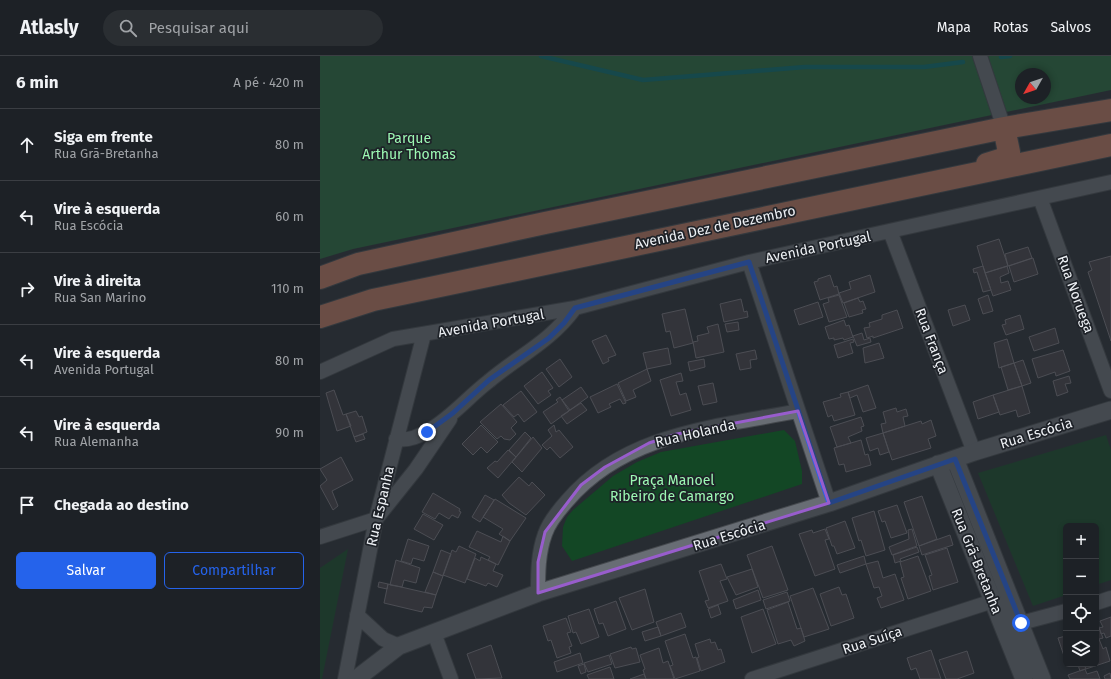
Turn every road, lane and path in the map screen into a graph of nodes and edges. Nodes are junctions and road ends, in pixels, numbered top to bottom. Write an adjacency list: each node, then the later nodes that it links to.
1 (980, 56): 3 (street)
2 (1111, 110): 3 (highway)
3 (1004, 128): 5 (highway); 10 (highway)
4 (1111, 145): 5 (highway, Avenida Dez de Dezembro)
5 (956, 176): 12 (highway, Avenida Dez de Dezembro)
6 (1111, 182): 7 (street, Avenida Portugal)
7 (1040, 198): 8 (street, Avenida Portugal); 15 (street, Rua Noruega)
8 (890, 231): 9 (street, Avenida Portugal); 20 (street, Rua França)
9 (749, 262): 11 (street, Avenida Portugal); 16 (street)
10 (320, 278)
11 (575, 308): 13 (street, Avenida Portugal); 17 (street)
12 (320, 317)
13 (424, 334): 14 (street, Avenida Portugal); 19 (street, Rua Espanha)
14 (320, 372)
15 (1111, 391)
16 (798, 411): 23 (street); 26 (street, Rua Holanda)
17 (453, 413): 19 (street); 24 (street)
18 (1110, 413): 20 (street, Rua Escócia)
19 (396, 439): 24 (street, Rua Espanha)
20 (974, 452): 21 (street, Rua Escócia)
21 (955, 459): 22 (street, Rua Escócia); 32 (street, Rua Grã-Bretanha)
22 (938, 464): 23 (street, Rua Escócia); 28 (street, Rua Grã-Bretanha)
23 (829, 503): 26 (street, Rua Escócia)
24 (376, 519): 25 (street); 31 (street, Rua Espanha)
25 (320, 537)
26 (538, 593): 33 (street, Rua Escócia)
27 (1111, 598): 29 (street)
28 (993, 601): 38 (street, Rua Suíça); 39 (street, Rua Grã-Bretanha)
29 (1099, 602)
30 (1063, 612): 32 (street)
31 (357, 615): 34 (street); 35 (street, Rua Espanha)
32 (1021, 623): 40 (street, Rua Grã-Bretanha)
33 (434, 633): 34 (street, Rua Escócia); 37 (street)
34 (399, 646): 36 (street, Rua Escócia)
35 (345, 679)
36 (356, 679)
37 (451, 679)
38 (752, 679)
39 (1024, 679)
40 (1042, 679)

